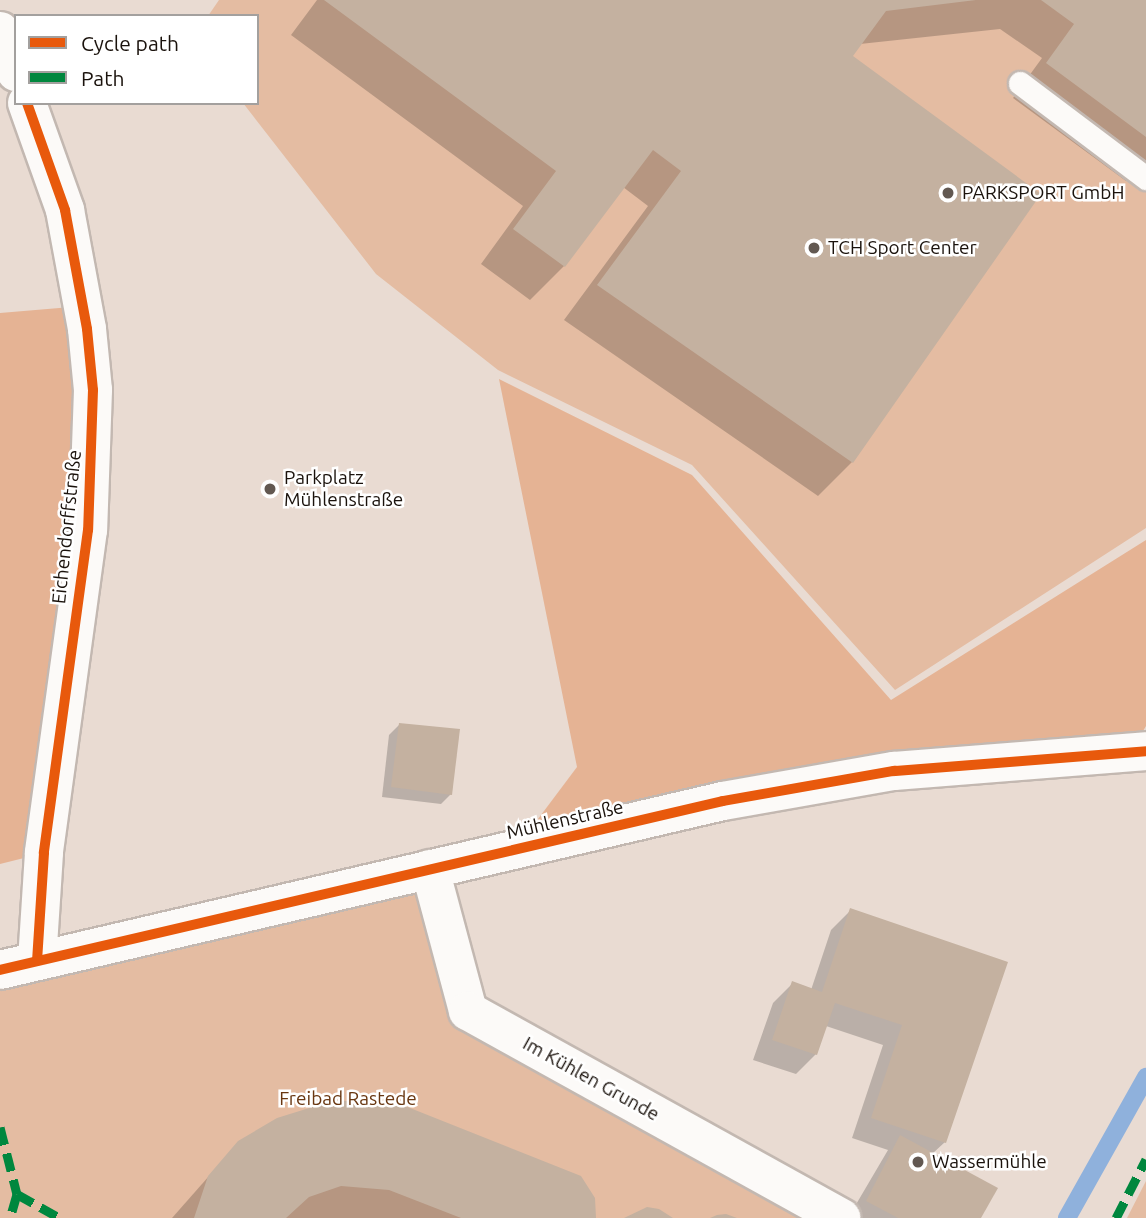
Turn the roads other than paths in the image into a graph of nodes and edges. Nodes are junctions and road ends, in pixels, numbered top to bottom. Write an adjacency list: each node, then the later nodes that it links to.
1 (0, 32): 2 (street)
2 (14, 67)
3 (1020, 83): 5 (lane)
4 (28, 105): 8 (street, Eichendorffstraße)
5 (1146, 178)
6 (1146, 751): 7 (street, Mühlenstraße)
7 (430, 869): 8 (street, Mühlenstraße); 10 (street, Im Kühlen Grunde)
8 (37, 961): 9 (street, Mühlenstraße)
9 (0, 970)
10 (841, 1218)

